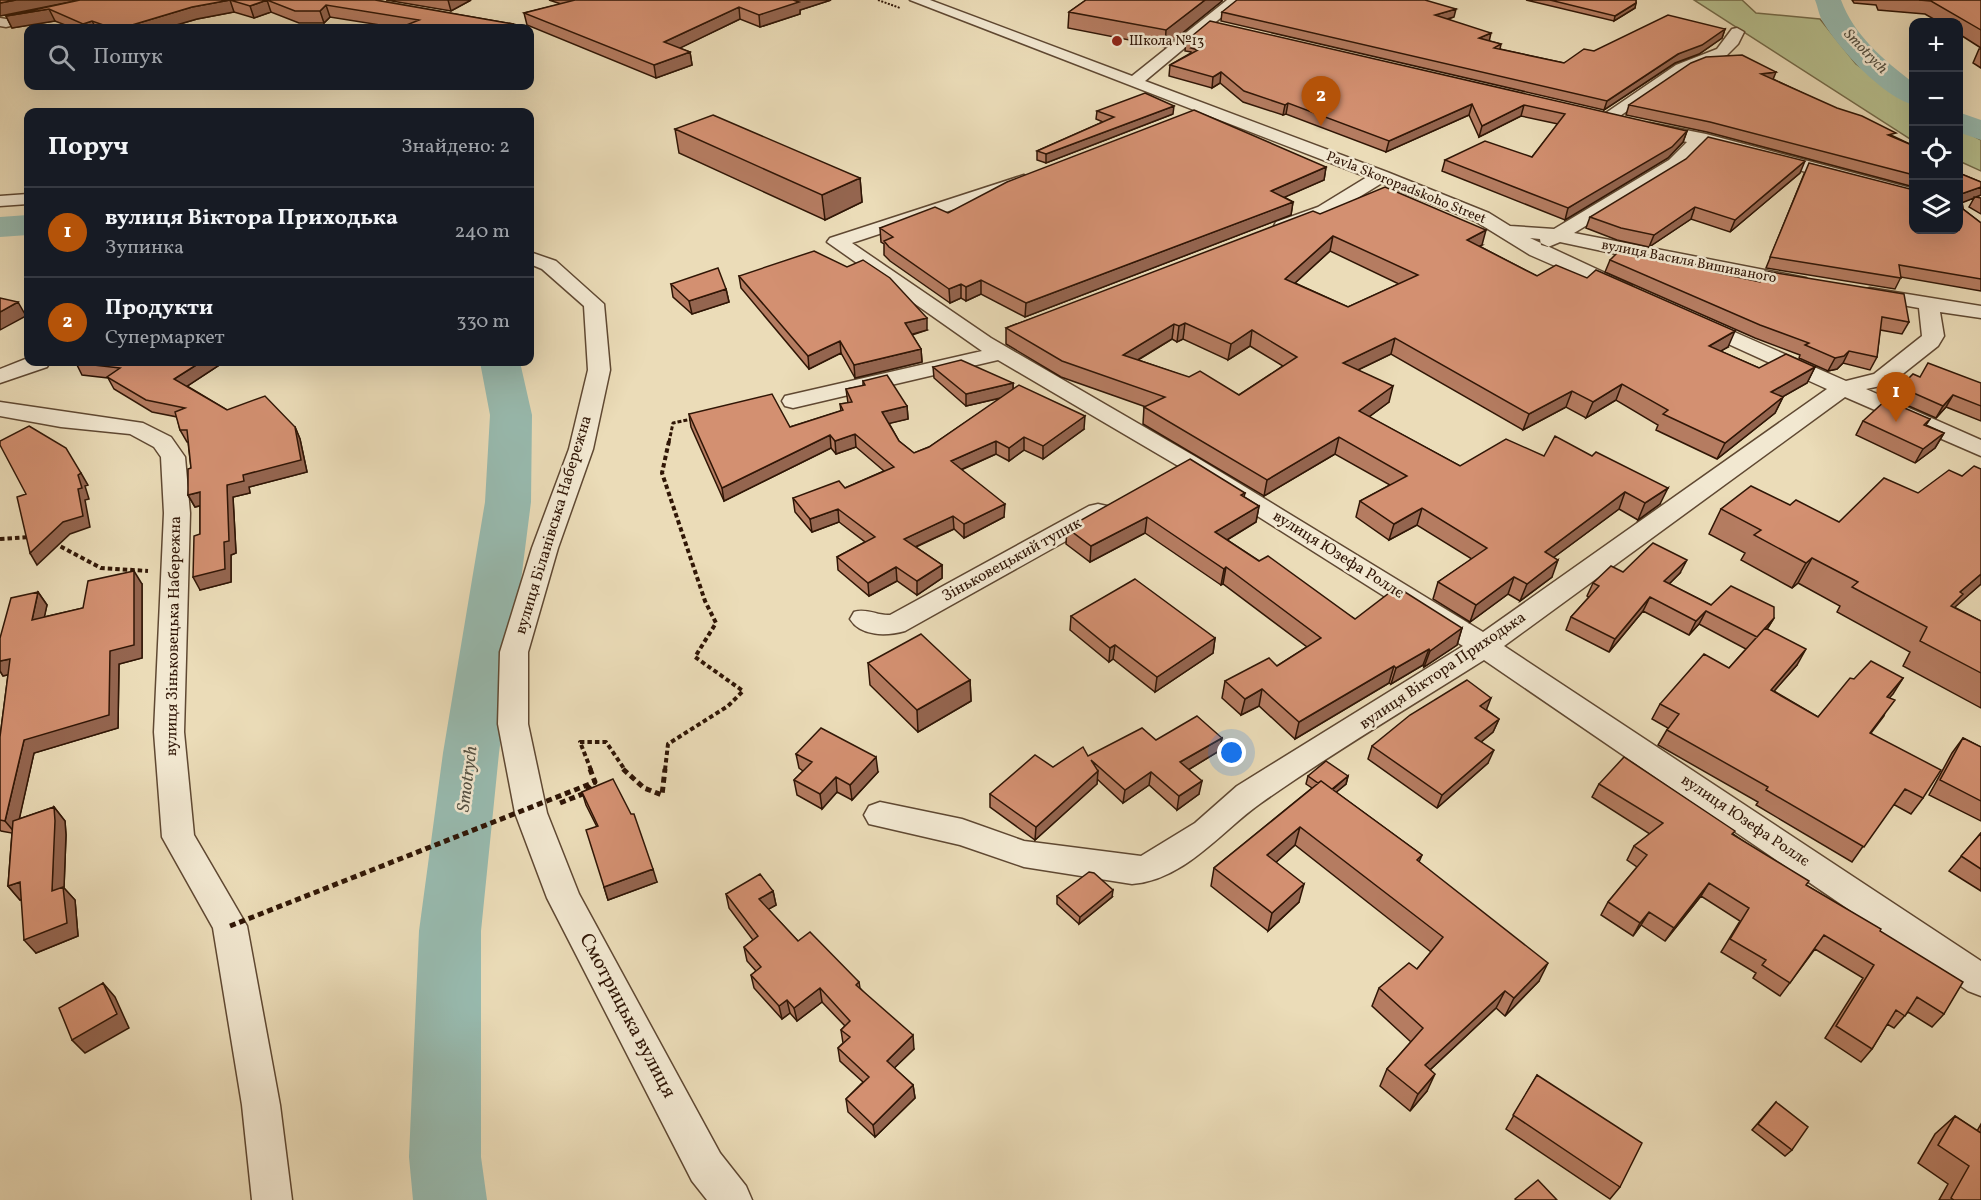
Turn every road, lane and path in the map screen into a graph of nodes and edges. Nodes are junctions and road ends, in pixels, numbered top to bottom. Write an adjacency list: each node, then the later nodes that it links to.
1 (109, 0): 4 (street)
2 (917, 0): 8 (street, Pavla Skoropadskoho Street)
3 (1234, 0): 5 (street)
4 (0, 22)
5 (1205, 24): 6 (street); 8 (street)
6 (1228, 28)
7 (1737, 32): 11 (street)
8 (1135, 81): 9 (street, Pavla Skoropadskoho Street)
9 (1207, 109): 10 (street); 13 (street, Pavla Skoropadskoho Street)
10 (1178, 120)
11 (1700, 138): 14 (street); 19 (street)
12 (1036, 176): 28 (street, вулиця Юзефа Роллє)
13 (1382, 176): 17 (street, Pavla Skoropadskoho Street); 18 (street)
14 (1909, 194)
15 (24, 199): 16 (street)
16 (0, 201)
17 (1503, 230): 19 (street, вулиця Василя Вишиваного); 20 (street, Pavla Skoropadskoho Street)
18 (1269, 232)
19 (1554, 236): 20 (street); 22 (street, вулиця Василя Вишиваного)
20 (1537, 251): 24 (street, Pavla Skoropadskoho Street)
21 (534, 259): 45 (street, вулиця Біланівська Набережна)
22 (1814, 284)
23 (1849, 290): 25 (street)
24 (1646, 299)
25 (1929, 304): 26 (street); 31 (street, вулиця Віктора Приходька)
26 (1981, 312)
27 (1679, 314): 31 (street)
28 (997, 344): 32 (street); 42 (street, вулиця Юзефа Роллє)
29 (28, 366): 30 (street)
30 (0, 376)
31 (1843, 388): 35 (street); 42 (street, вулиця Віктора Приходька)
32 (793, 401)
33 (0, 409): 40 (street, вулиця Зіньковецька Набережна)
34 (695, 418): 43 (path)
35 (1981, 449)
36 (1115, 502): 41 (street, Зіньковецький тупик)
37 (36, 538): 38 (path)
38 (0, 539)
39 (46, 540): 40 (path)
40 (172, 569): 46 (street, вулиця Зіньковецька Набережна)
41 (864, 619)
42 (1484, 646): 44 (street, вулиця Віктора Приходька); 47 (street, вулиця Юзефа Роллє)
43 (594, 782): 45 (path); 46 (path, bridge)
44 (880, 815)
45 (533, 819): 49 (street, Смотрицька вулиця)
46 (230, 926): 48 (street, вулиця Зіньковецька Набережна)
47 (1981, 980)
48 (272, 1200)
49 (732, 1200)

